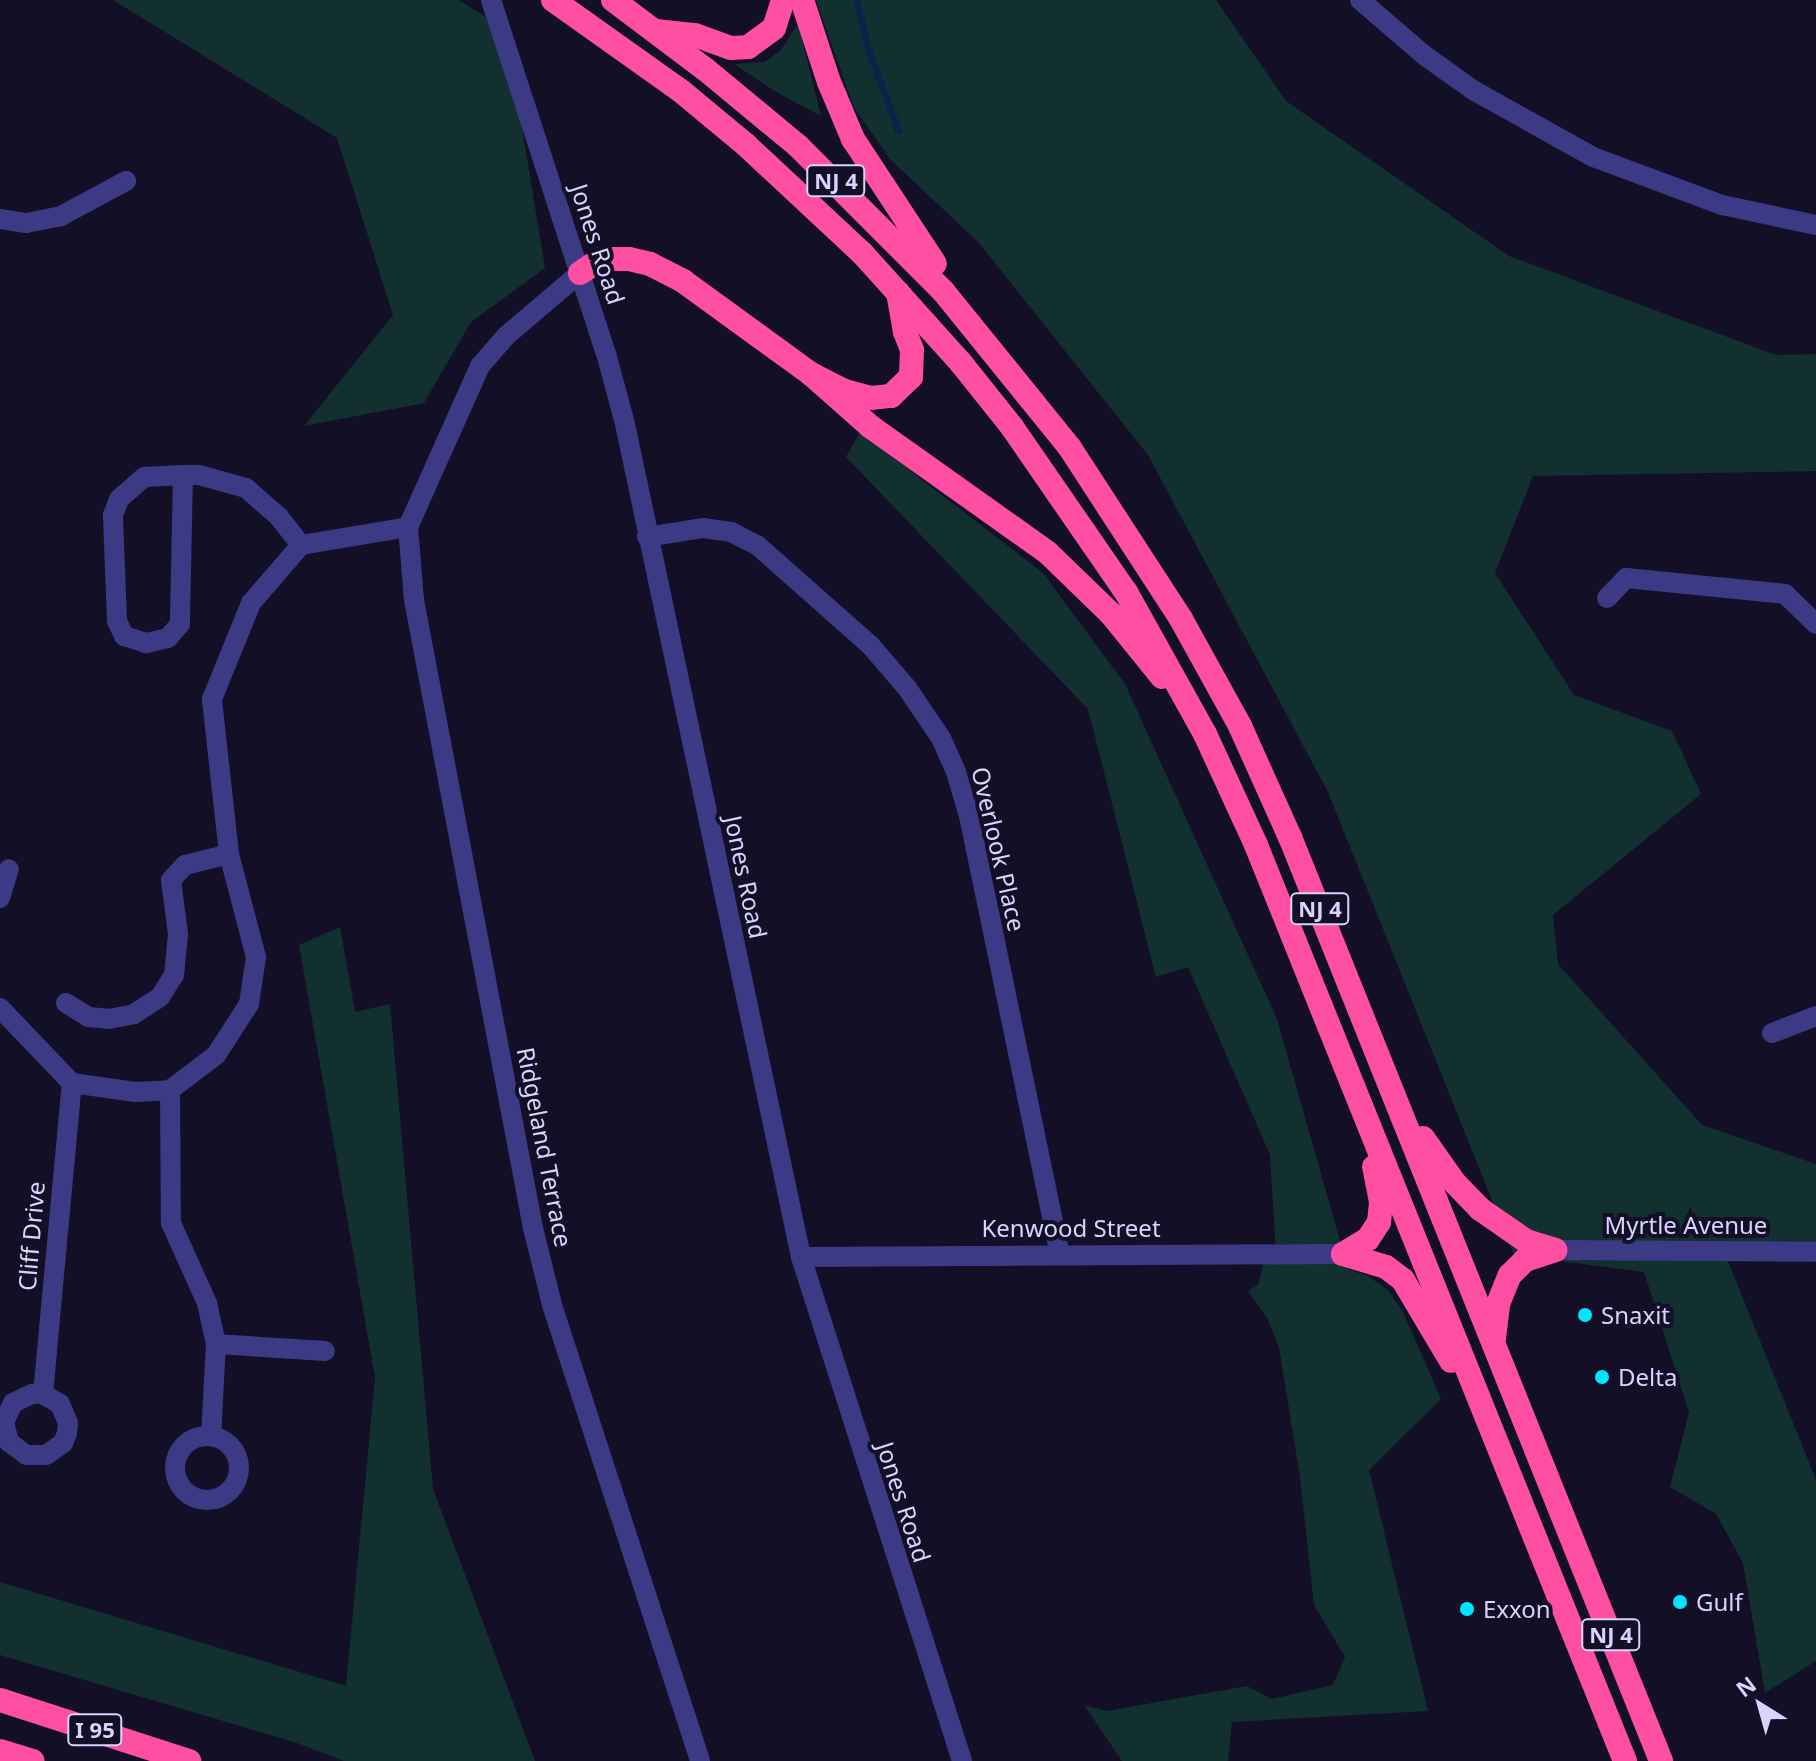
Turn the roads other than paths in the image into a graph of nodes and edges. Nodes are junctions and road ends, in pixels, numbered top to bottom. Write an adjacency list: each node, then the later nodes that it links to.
1 (491, 0): 11 (street, Jones Road)
2 (553, 0): 12 (highway, NJ 4)
3 (613, 0): 7 (highway, NJ 4)
4 (783, 0): 7 (highway)
5 (802, 0): 13 (highway)
6 (1360, 0): 10 (street)
7 (656, 31): 13 (highway, NJ 4)
8 (126, 181): 9 (street)
9 (0, 219)
10 (1816, 225)
11 (580, 273): 14 (highway); 16 (street); 17 (street, Jones Road)
12 (898, 291): 14 (highway); 21 (highway, NJ 4)
13 (996, 353): 29 (highway, NJ 4)
14 (811, 374): 21 (highway)
15 (183, 475): 15 (street); 18 (street)
16 (408, 527): 18 (street); 48 (street, Ridgeland Terrace)
17 (647, 537): 35 (street, Overlook Place); 37 (street, Jones Road)
18 (301, 545): 22 (street)
19 (1607, 598): 20 (street)
20 (1814, 621)
21 (1205, 734): 30 (highway, NJ 4)
22 (229, 854): 25 (street); 32 (street)
23 (9, 869): 24 (street)
24 (0, 898)
25 (66, 1003)
26 (0, 1008): 31 (street)
27 (1816, 1016): 28 (street)
28 (1772, 1033)
29 (1382, 1063): 33 (highway); 39 (highway, NJ 4)
30 (1347, 1069): 36 (highway); 43 (highway, NJ 4)
31 (72, 1083): 32 (street); 41 (street, Cliff Drive)
32 (170, 1090): 38 (street)
33 (1555, 1250): 34 (street, Myrtle Avenue); 39 (highway)
34 (1816, 1252)
35 (1060, 1254): 36 (street, Kenwood Street); 37 (street, Kenwood Street)
36 (1343, 1254): 43 (highway)
37 (801, 1257): 49 (street, Jones Road)
38 (216, 1344): 40 (street); 42 (street)
39 (1494, 1344): 51 (highway, NJ 4)
40 (325, 1351)
41 (43, 1394)
42 (211, 1435)
43 (1498, 1446): 50 (highway, NJ 4)
44 (0, 1700): 47 (highway, I 95)
45 (0, 1751): 46 (highway)
46 (33, 1761)
47 (189, 1761)
48 (700, 1761)
49 (962, 1761)
50 (1625, 1761)
51 (1661, 1761)

